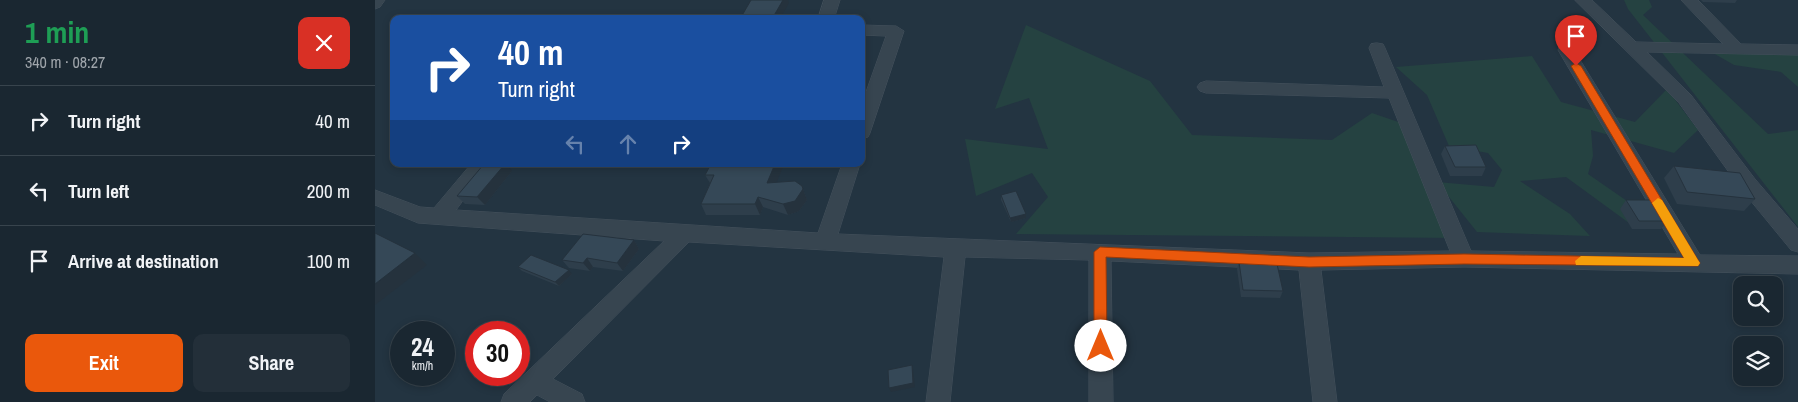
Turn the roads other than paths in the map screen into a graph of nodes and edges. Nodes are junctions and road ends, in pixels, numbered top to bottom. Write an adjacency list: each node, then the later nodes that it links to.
1 (377, 0): 5 (street)
2 (832, 0): 6 (street)
3 (1583, 0): 8 (street)
4 (1689, 0): 10 (street)
5 (375, 4)
6 (827, 15)
7 (865, 30): 15 (street)
8 (1632, 47): 10 (street); 22 (street)
9 (1377, 48): 14 (street)
10 (1737, 49): 12 (street)
11 (1566, 50): 27 (street)
12 (1798, 50)
13 (1206, 87): 14 (street)
14 (1395, 93): 25 (street)
15 (865, 121)
16 (479, 167): 19 (street)
17 (850, 167): 21 (street)
18 (377, 200): 19 (street)
19 (439, 216): 20 (street)
20 (684, 234): 21 (street); 29 (street)
21 (825, 242): 23 (street)
22 (1798, 244)
23 (955, 249): 24 (street); 32 (street)
24 (1100, 252): 26 (street); 33 (street)
25 (1464, 259): 26 (street); 27 (street)
26 (1309, 262): 34 (street)
27 (1694, 263): 28 (street)
28 (1798, 265)
29 (534, 381): 30 (street); 31 (street)
30 (513, 402)
31 (573, 402)
32 (938, 402)
33 (1101, 402)
34 (1325, 402)

